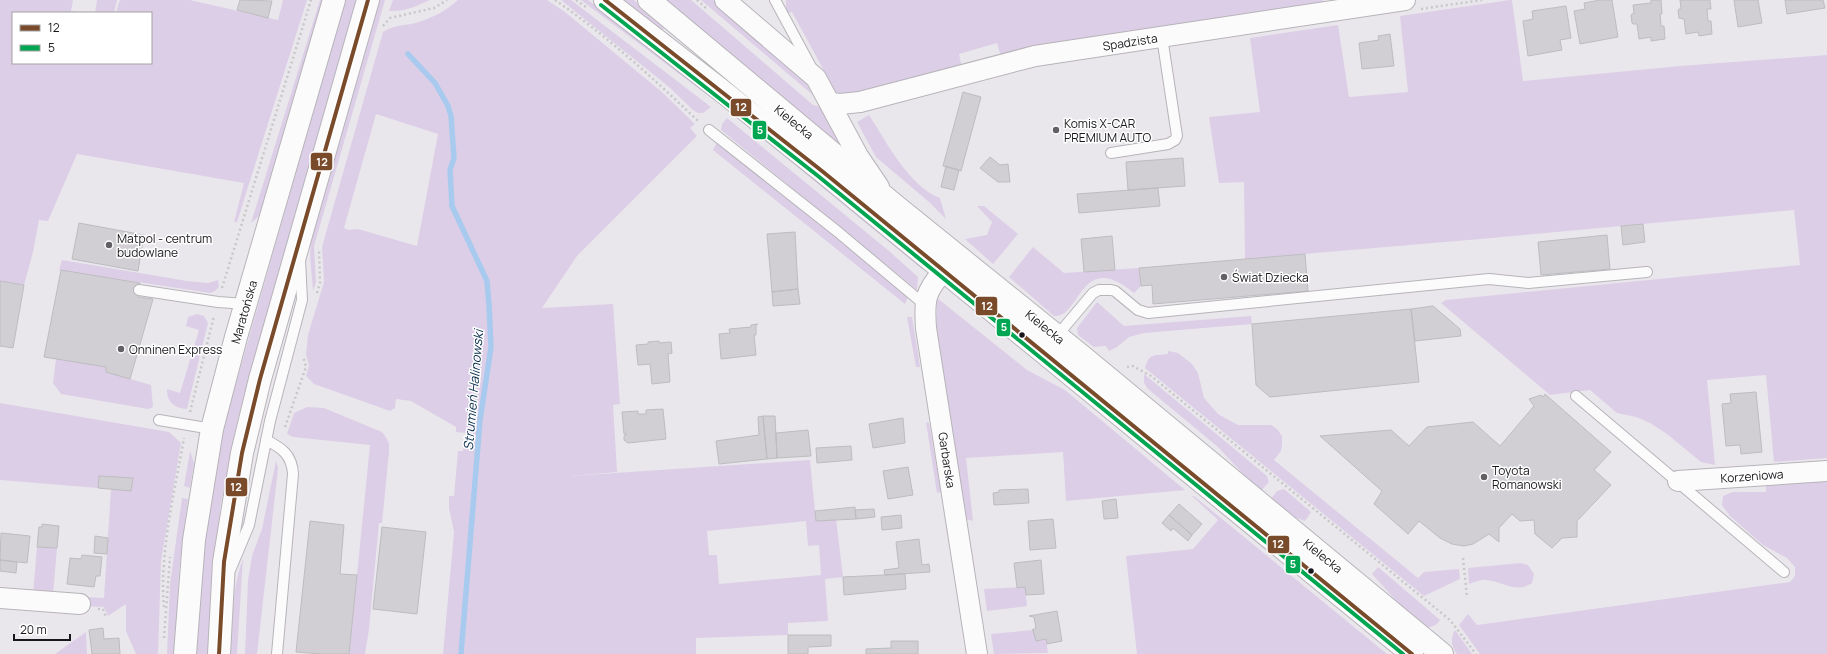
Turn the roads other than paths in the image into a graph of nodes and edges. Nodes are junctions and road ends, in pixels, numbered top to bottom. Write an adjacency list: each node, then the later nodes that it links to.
1 (334, 0): 20 (main road, Maratońska)
2 (368, 0): 16 (main road)
3 (605, 0): 17 (main road, Kielecka)
4 (649, 0): 15 (main road, Kielecka)
5 (725, 0): 9 (street)
6 (775, 0): 9 (lane)
7 (1405, 0): 8 (street, Spadzista)
8 (1162, 37): 11 (street, Spadzista); 14 (lane)
9 (816, 78): 10 (street)
10 (830, 102): 11 (street, Spadzista); 12 (street)
11 (860, 102): 12 (street, Spadzista)
12 (842, 125): 15 (street)
13 (709, 130): 21 (lane)
14 (1111, 153)
15 (892, 203): 22 (main road, Kielecka)
16 (299, 241): 26 (lane); 30 (main road)
17 (944, 270): 21 (street, Garbarska); 37 (main road, Kielecka)
18 (1647, 272): 22 (lane)
19 (139, 290): 20 (lane)
20 (246, 304): 25 (main road, Maratońska)
21 (925, 305): 36 (street, Garbarska)
22 (1056, 337): 38 (main road, Kielecka)
23 (1576, 396): 28 (lane)
24 (159, 420): 25 (lane)
25 (212, 428): 33 (main road, Maratońska)
26 (266, 440): 30 (lane); 35 (lane)
27 (1827, 471): 28 (street, Korzeniowa)
28 (1678, 481): 29 (lane)
29 (1784, 572)
30 (222, 588): 34 (main road)
31 (0, 598): 32 (street)
32 (80, 604)
33 (185, 654)
34 (219, 654)
35 (277, 654)
36 (977, 654)
37 (1412, 654)
38 (1442, 654)

